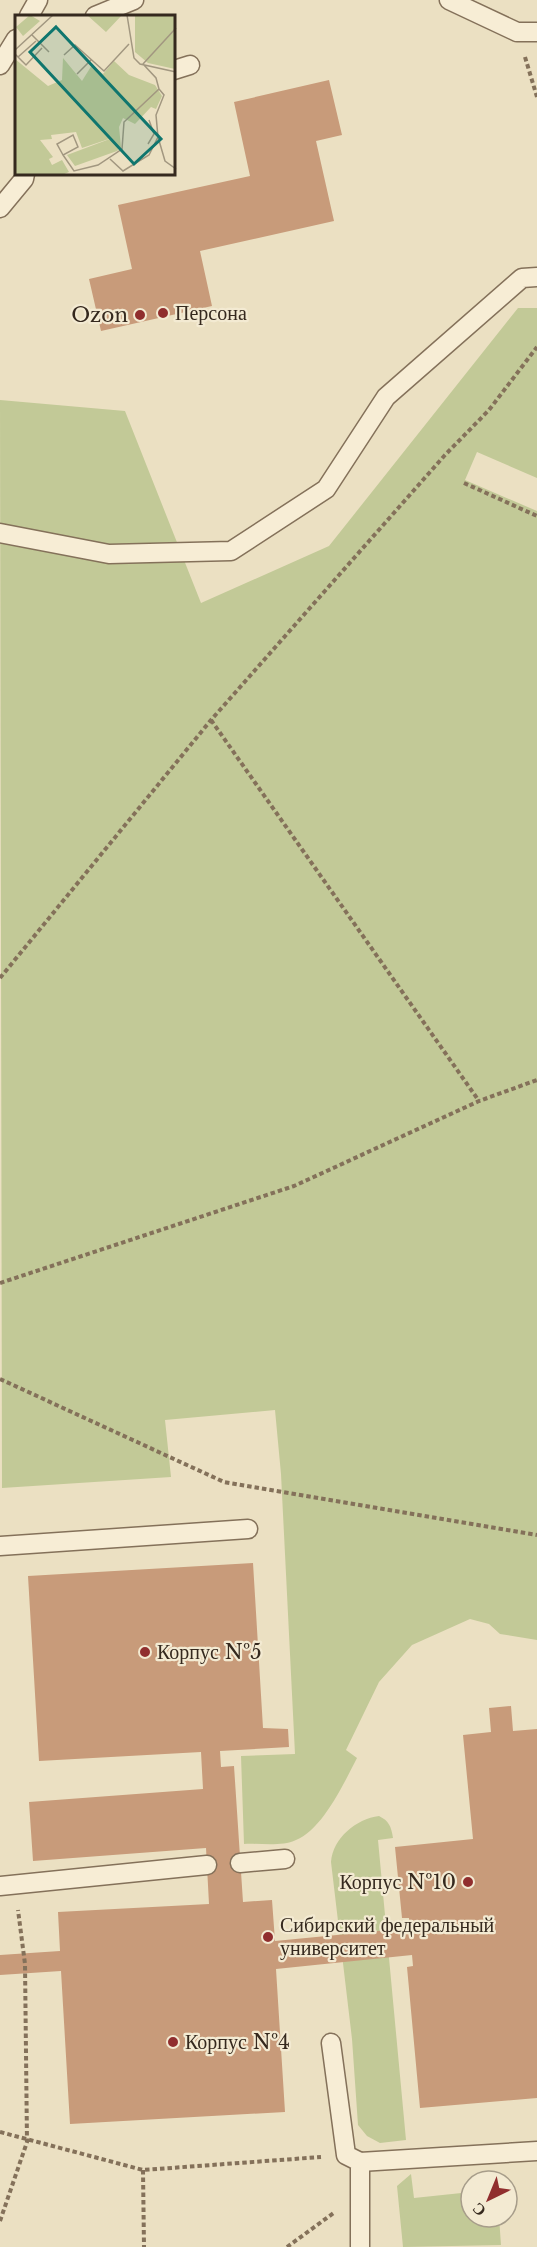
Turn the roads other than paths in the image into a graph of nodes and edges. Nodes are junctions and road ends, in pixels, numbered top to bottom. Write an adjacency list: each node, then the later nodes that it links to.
1 (38, 0): 4 (lane)
2 (134, 0): 5 (lane)
3 (449, 0): 6 (lane)
4 (30, 15)
5 (97, 15)
6 (537, 32)
7 (25, 176): 8 (lane)
8 (0, 208)
9 (537, 277): 10 (lane)
10 (0, 533)
11 (248, 1529): 12 (lane)
12 (0, 1546)
13 (285, 1859): 14 (lane)
14 (240, 1863)
15 (207, 1865): 16 (lane)
16 (1, 1886)
17 (331, 2043): 19 (lane)
18 (537, 2151): 19 (lane)
19 (353, 2158): 20 (lane)
20 (360, 2247)

